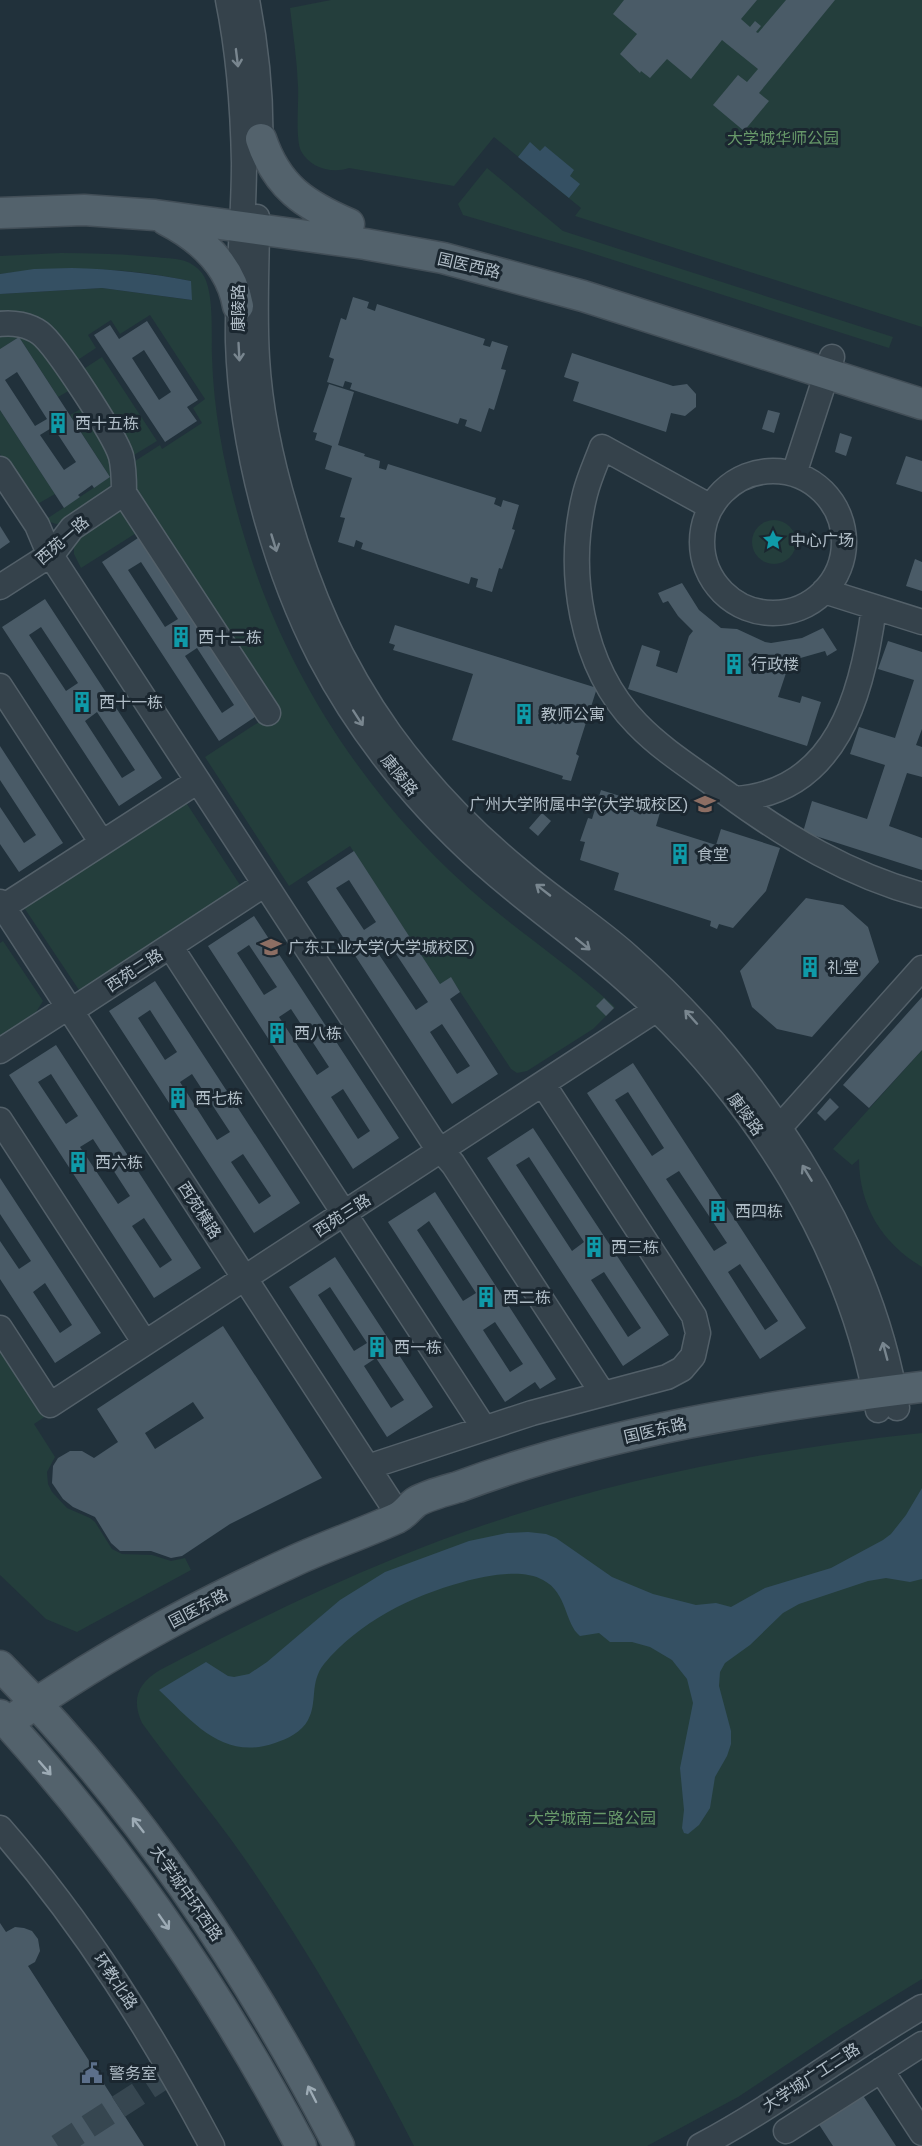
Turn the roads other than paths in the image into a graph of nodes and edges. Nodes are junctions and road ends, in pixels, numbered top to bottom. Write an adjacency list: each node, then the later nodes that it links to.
1 (228, 0): 7 (street, 康陵路, one-way to 7)
2 (247, 0): 3 (street, 康陵路)
3 (261, 139): 7 (street, 康陵路); 8 (main road)
4 (0, 197): 7 (main road, 国医西路)
5 (0, 213): 6 (main road, 国医西路)
6 (155, 215): 7 (main road, 国医西路); 9 (main road)
7 (249, 219): 8 (main road, 国医西路); 9 (street, 康陵路); 11 (main road, 国医西路); 38 (street, 康陵路, one-way to 7)
8 (349, 224): 11 (main road, 国医西路)
9 (238, 306): 34 (street, 康陵路, one-way to 34)
10 (0, 324): 16 (street)
11 (829, 365): 12 (main road, 国医西路); 13 (main road, 国医西路); 15 (street)
12 (922, 385)
13 (922, 404)
14 (0, 469): 18 (street)
15 (794, 474): 17 (street); 20 (street)
16 (124, 493): 18 (street, 西苑一路); 24 (street)
17 (711, 507): 20 (street); 26 (street)
18 (50, 555): 19 (street, 西苑一路); 25 (street)
19 (0, 588)
20 (824, 591): 21 (street)
21 (874, 607): 22 (street); 26 (street)
22 (922, 622)
23 (0, 686): 27 (street)
24 (268, 713)
25 (198, 781): 27 (street); 28 (street)
26 (734, 799): 29 (street)
27 (102, 843): 30 (street)
28 (265, 884): 31 (street, 西苑二路); 39 (street)
29 (922, 895)
30 (2, 905): 33 (street, 西苑横路)
31 (170, 946): 33 (street, 西苑二路); 40 (street)
32 (922, 968): 38 (street)
33 (69, 1009): 35 (street, 西苑二路); 41 (street, 西苑横路)
34 (657, 1009): 36 (street, 西苑三路); 45 (street, 康陵路)
35 (0, 1051)
36 (543, 1084): 39 (street, 西苑三路); 44 (street)
37 (0, 1120): 43 (street)
38 (779, 1128): 45 (street, 康陵路, one-way to 38)
39 (441, 1150): 40 (street, 西苑三路); 44 (street)
40 (344, 1213): 41 (street, 西苑三路); 46 (street)
41 (245, 1278): 43 (street, 西苑三路); 47 (street, 西苑横路)
42 (0, 1328): 43 (street, 西苑三路)
43 (145, 1343)
44 (603, 1394): 46 (street)
45 (898, 1399): 48 (main road, 国医东路)
46 (484, 1428): 47 (street)
47 (368, 1467): 48 (street, 西苑横路)
48 (400, 1516): 50 (main road, 国医东路)
49 (0, 1666): 50 (main road, 大学城中环西路)
50 (36, 1703): 51 (main road, 国医东路); 61 (main road, 大学城中环西路, one-way to 50)
51 (4, 1719): 60 (main road, one-way to 60)
52 (0, 1828): 59 (street, 环教北路)
53 (922, 2007): 56 (street, 大学城广工二路)
54 (922, 2044): 55 (street)
55 (881, 2070): 57 (street); 58 (street)
56 (770, 2104): 58 (street); 62 (street, 大学城广工二路)
57 (922, 2133)
58 (786, 2140)
59 (212, 2146)
60 (301, 2146)
61 (339, 2146)
62 (700, 2146)

